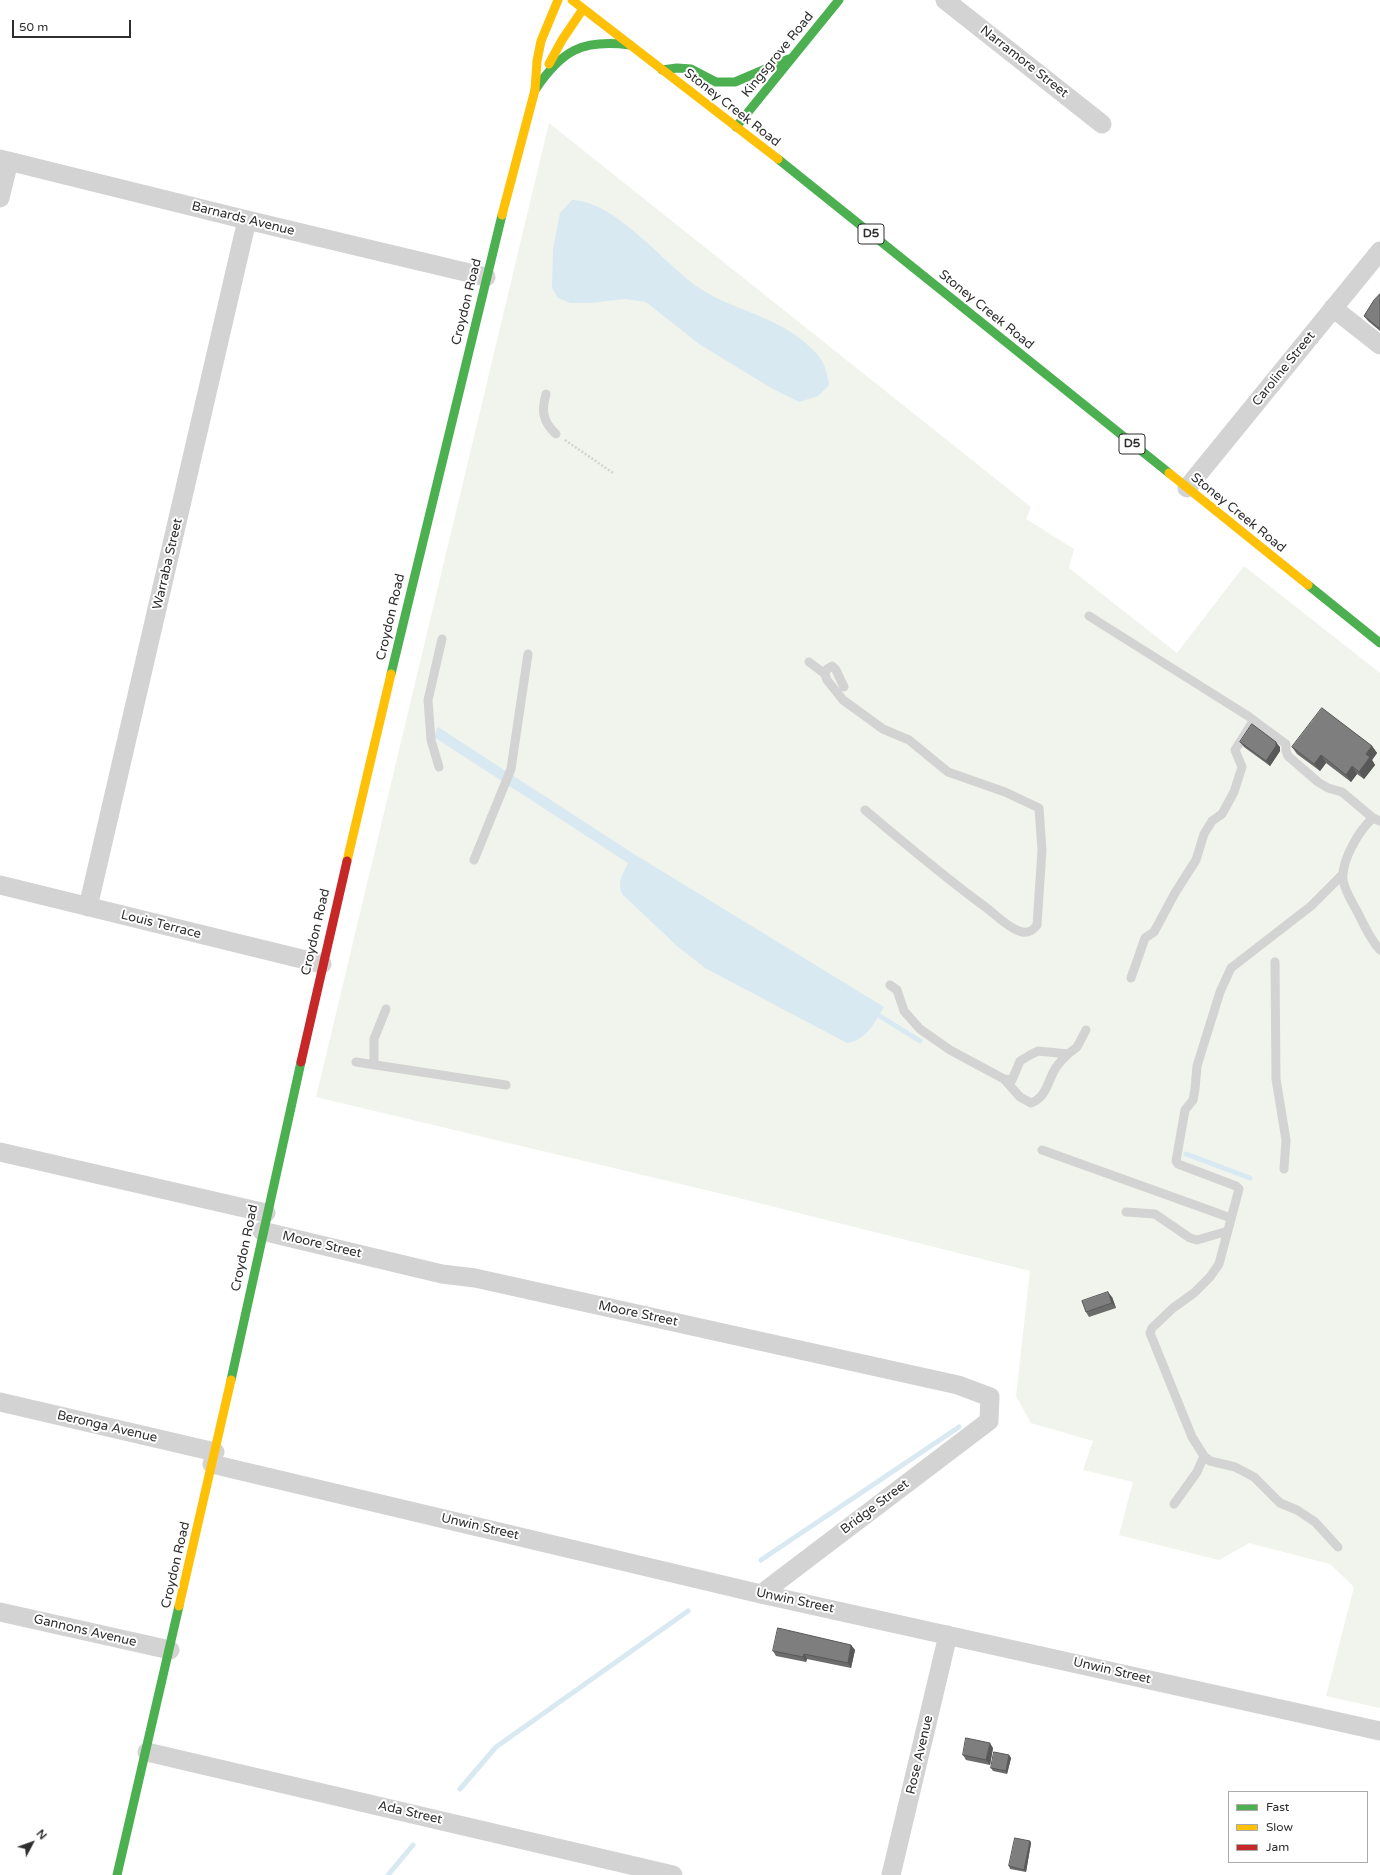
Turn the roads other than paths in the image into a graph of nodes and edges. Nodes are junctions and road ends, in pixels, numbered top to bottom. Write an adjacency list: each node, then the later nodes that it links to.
1 (558, 0): 10 (main road, Croydon Road)
2 (572, 0): 5 (main road, Stoney Creek Road / D5)
3 (839, 0): 7 (main road, Kingsgrove Road)
4 (945, 0): 11 (street, Narramore Street)
5 (583, 9): 6 (main road, Stoney Creek Road / D5); 9 (main road)
6 (630, 45): 8 (main road, Stoney Creek Road / D5); 9 (main road)
7 (793, 57): 8 (main road); 12 (main road, Kingsgrove Road)
8 (662, 70): 12 (main road, Stoney Creek Road / D5)
9 (540, 81): 10 (main road)
10 (535, 90): 17 (main road, Croydon Road)
11 (1102, 124)
12 (736, 127): 22 (main road, Stoney Creek Road / D5)
13 (4, 160): 14 (street); 15 (street, Barnards Avenue)
14 (0, 198)
15 (247, 220): 17 (street, Barnards Avenue); 37 (street, Warraba Street)
16 (1380, 250): 18 (street, Caroline Street)
17 (486, 277): 40 (main road, Croydon Road)
18 (1334, 308): 19 (street); 22 (street, Caroline Street)
19 (1380, 345)
20 (546, 394): 21 (lane)
21 (556, 434)
22 (1187, 488): 25 (main road, Stoney Creek Road / D5)
23 (1089, 616): 30 (lane)
24 (442, 640): 31 (lane)
25 (1380, 643)
26 (528, 654): 34 (lane)
27 (809, 662): 28 (lane)
28 (825, 674): 29 (lane); 32 (lane)
29 (844, 687)
30 (1253, 721): 33 (lane); 41 (lane)
31 (439, 768)
32 (865, 810)
33 (1377, 820): 35 (lane)
34 (474, 860)
35 (1343, 874): 38 (lane); 54 (lane)
36 (0, 885): 37 (street, Louis Terrace)
37 (88, 907): 40 (street, Louis Terrace)
38 (1380, 950)
39 (1275, 962): 52 (lane)
40 (322, 964): 55 (main road, Croydon Road)
41 (1131, 978)
42 (890, 985): 48 (lane)
43 (386, 1009): 47 (lane)
44 (1086, 1030): 45 (lane)
45 (1068, 1054): 48 (lane); 48 (lane)
46 (356, 1062): 47 (lane)
47 (374, 1064): 49 (lane)
48 (1004, 1079)
49 (506, 1085)
50 (1042, 1150): 54 (lane)
51 (0, 1152): 55 (street, Moore Street)
52 (1284, 1170)
53 (1126, 1212): 56 (lane)
54 (1231, 1218): 56 (lane)
55 (264, 1222): 58 (street, Moore Street); 60 (main road, Croydon Road)
56 (1228, 1231): 59 (lane)
57 (0, 1402): 60 (street, Beronga Avenue)
58 (989, 1421): 63 (street, Bridge Street)
59 (1204, 1456): 61 (lane); 62 (lane)
60 (213, 1458): 63 (street, Unwin Street); 66 (main road, Croydon Road)
61 (1174, 1504)
62 (1338, 1547)
63 (762, 1594): 65 (street, Unwin Street)
64 (0, 1612): 66 (street, Gannons Avenue)
65 (948, 1635): 67 (street, Unwin Street); 71 (street, Rose Avenue)
66 (170, 1650): 68 (main road, Croydon Road)
67 (1380, 1731)
68 (147, 1752): 69 (main road, Croydon Road); 70 (street, Ada Street)
69 (117, 1875)
70 (672, 1875)
71 (891, 1875)

